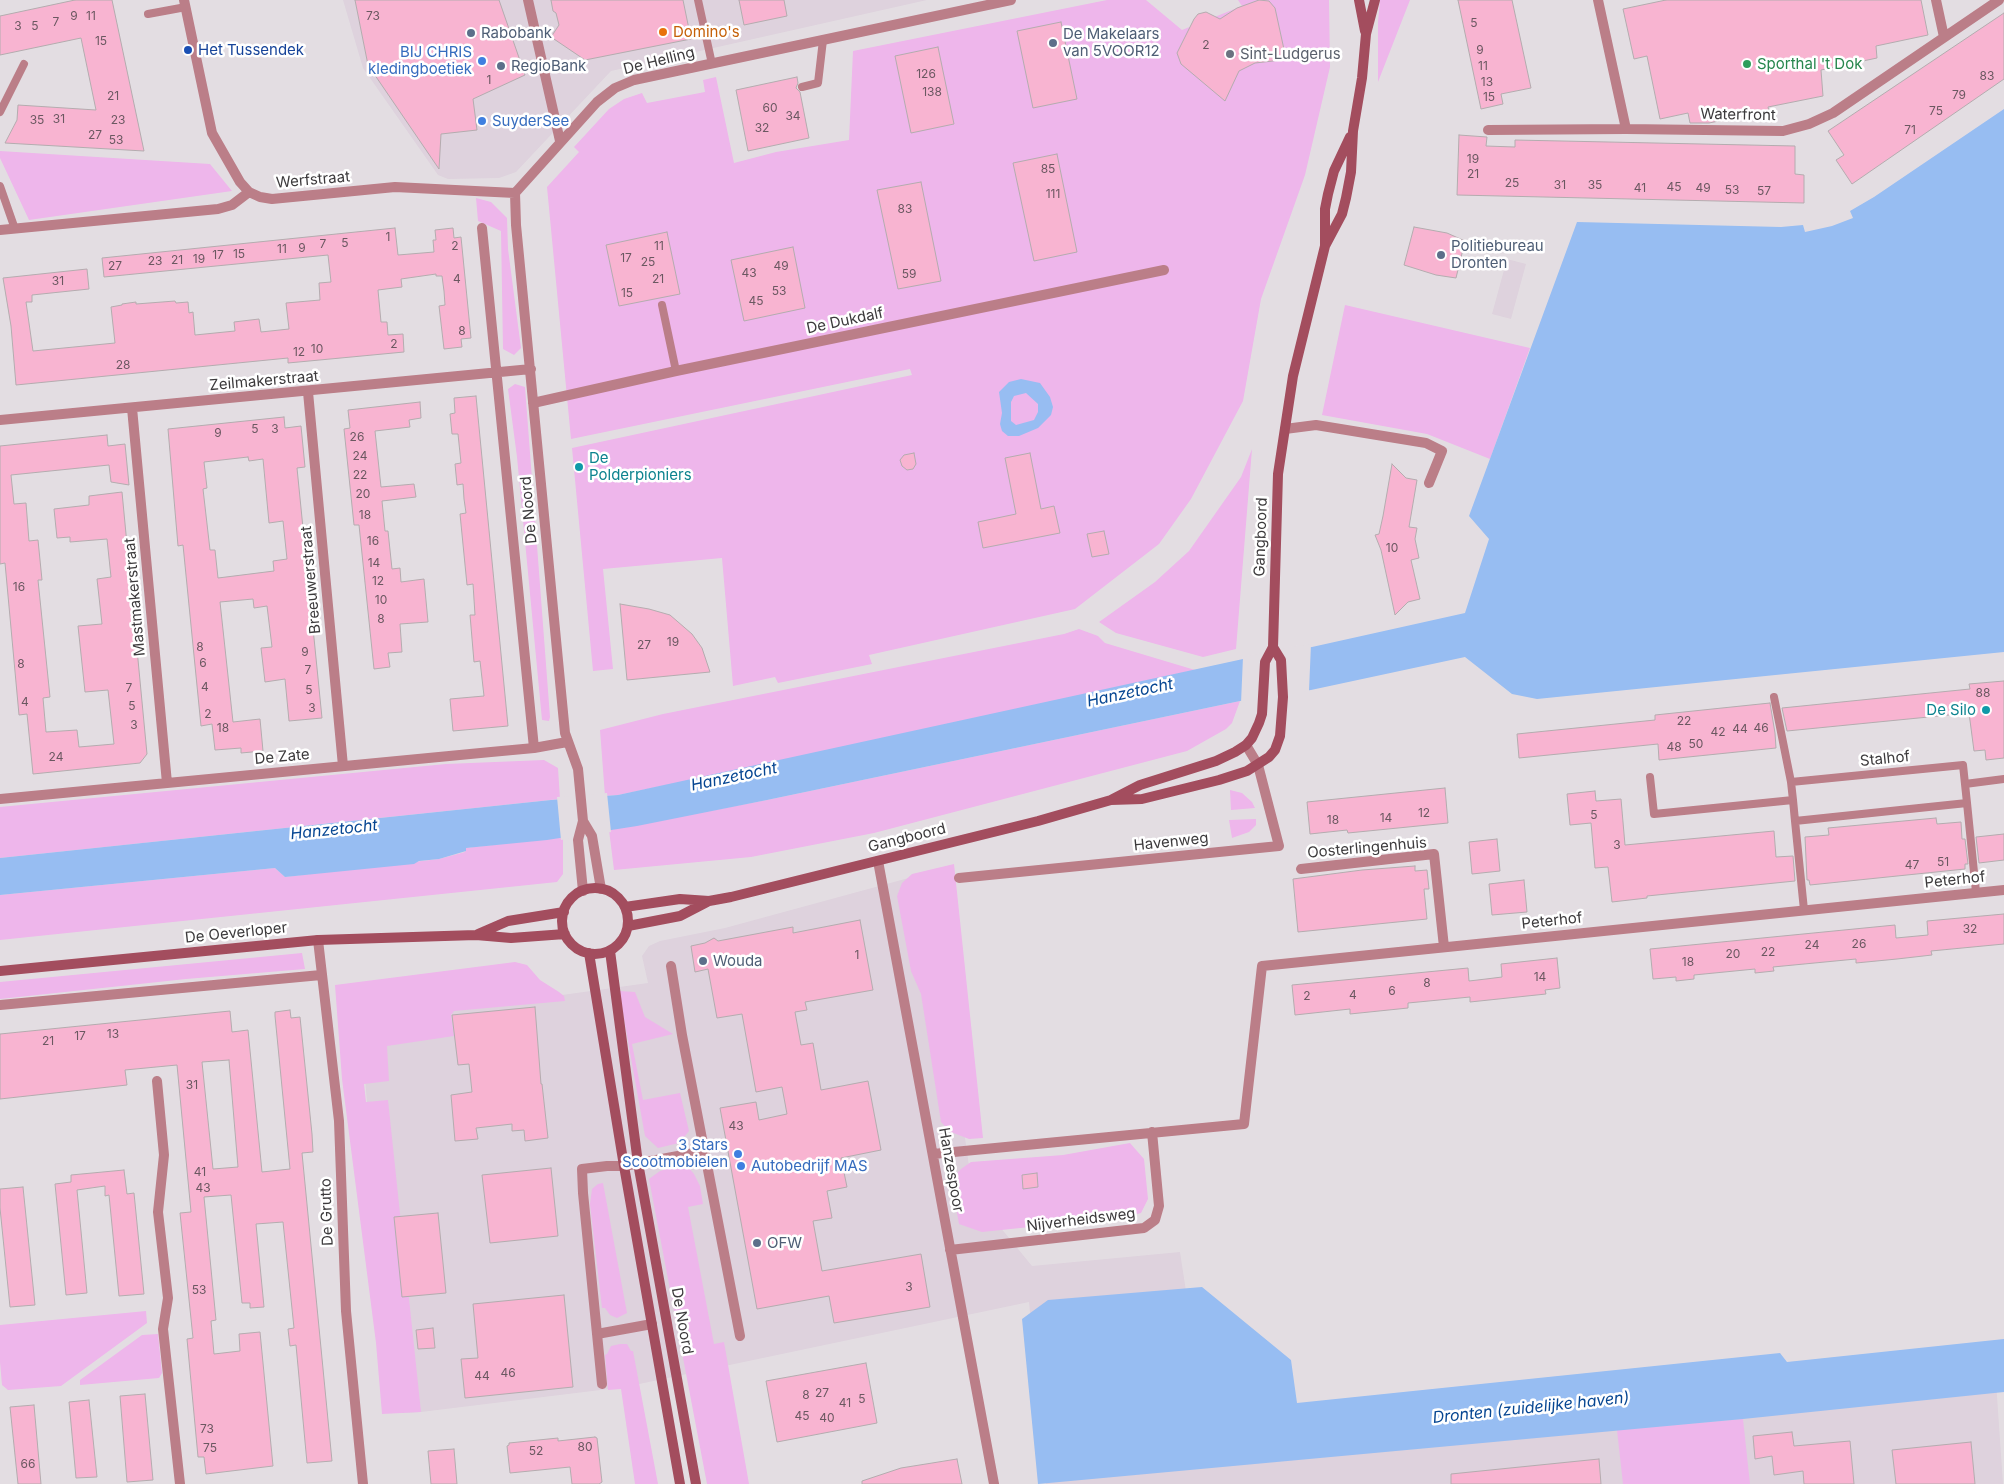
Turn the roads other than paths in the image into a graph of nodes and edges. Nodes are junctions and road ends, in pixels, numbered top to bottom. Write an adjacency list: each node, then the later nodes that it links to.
1 (528, 0): 21 (street)
2 (698, 0): 15 (lane)
3 (1011, 0): 13 (street, De Helling)
4 (1359, 0): 11 (main road, Gangboord)
5 (1375, 0): 11 (main road, Gangboord)
6 (1598, 0): 18 (street)
7 (1936, 0): 12 (street)
8 (1999, 0): 12 (street, Waterfront)
9 (185, 4): 10 (lane); 23 (street)
10 (148, 14)
11 (1366, 34): 20 (main road, Gangboord)
12 (1944, 37): 18 (street, Waterfront)
13 (823, 40): 15 (street, De Helling); 16 (lane)
14 (24, 64): 17 (lane)
15 (712, 64): 21 (street, De Helling)
16 (802, 87)
17 (0, 112)
18 (1626, 128): 19 (street, Waterfront)
19 (1488, 130)
20 (1353, 131): 28 (main road, Gangboord); 28 (main road, Gangboord)
21 (560, 141): 24 (street, De Helling)
22 (0, 186): 25 (lane)
23 (249, 192): 24 (street, Werfstraat); 25 (street)
24 (515, 193): 31 (street, De Noord)
25 (15, 228): 27 (street)
26 (482, 228): 33 (street, De Noord)
27 (0, 230)
28 (1325, 246): 38 (main road, Gangboord)
29 (1164, 270): 32 (street, De Dukdalf)
30 (662, 305): 32 (lane)
31 (530, 369): 33 (street, Zeilmakerstraat); 35 (street, De Noord)
32 (676, 371): 35 (street, De Dukdalf)
33 (496, 372): 34 (street, Zeilmakerstraat); 44 (street, De Noord)
34 (308, 392): 36 (street, Zeilmakerstraat); 45 (street, Breeuwerstraat)
35 (533, 403): 42 (street, De Noord)
36 (132, 408): 37 (street, Zeilmakerstraat); 50 (street, Mastmakerstraat)
37 (0, 420)
38 (1285, 429): 39 (street); 40 (main road, Gangboord)
39 (1429, 482)
40 (1273, 648): 43 (main road, Gangboord); 46 (main road, Gangboord)
41 (1774, 696): 49 (lane)
42 (567, 742): 44 (street, De Zate); 56 (street, De Noord)
43 (1246, 745): 46 (street, Havenweg); 53 (main road, Gangboord)
44 (534, 748): 45 (street, De Zate)
45 (343, 766): 50 (street, De Zate)
46 (1258, 766): 53 (main road, Gangboord); 60 (street, Havenweg)
47 (1650, 777): 54 (lane)
48 (2004, 779): 51 (lane)
49 (1791, 782): 51 (lane, Stalhof); 54 (lane)
50 (168, 783): 52 (street, De Zate)
51 (1965, 784): 55 (lane, Stalhof)
52 (0, 799)
53 (1111, 800): 58 (main road, Gangboord)
54 (1793, 800): 57 (lane)
55 (1967, 803): 57 (lane); 64 (lane, Stalhof)
56 (583, 821): 61 (street, De Noord); 63 (street, De Noord)
57 (1795, 821): 67 (lane)
58 (878, 861): 65 (main road, Gangboord); 83 (street, Hanzespoor)
59 (1301, 869): 73 (street, Oosterlingenhuis)
60 (959, 878)
61 (601, 889): 63 (main road); 66 (main road)
62 (2004, 890): 64 (street, Peterhof)
63 (583, 891): 68 (main road)
64 (1976, 892): 67 (street, Peterhof)
65 (709, 901): 66 (main road, Gangboord); 69 (main road, Gangboord)
66 (625, 907): 69 (main road)
67 (1804, 910): 73 (street, Peterhof)
68 (564, 912): 70 (main road); 71 (main road, De Oeverloper)
69 (628, 926): 74 (main road)
70 (565, 934): 71 (main road, De Oeverloper); 75 (main road)
71 (476, 935): 72 (main road, De Oeverloper)
72 (318, 940): 77 (main road, De Oeverloper); 78 (street, De Grutto)
73 (1444, 947): 81 (street, Peterhof)
74 (610, 951): 75 (main road); 84 (main road, De Noord)
75 (589, 953): 85 (main road, De Noord)
76 (671, 966): 82 (street)
77 (0, 971)
78 (321, 975): 79 (street); 92 (street, De Grutto)
79 (0, 1004)
80 (157, 1081): 91 (street)
81 (1152, 1132): 83 (street); 86 (street, Nijverheidsweg)
82 (705, 1151): 84 (street); 89 (street)
83 (933, 1154): 86 (street, Hanzespoor)
84 (638, 1163): 85 (street); 94 (main road, De Noord)
85 (624, 1166): 87 (main road, De Noord); 88 (street)
86 (950, 1250): 95 (street, Hanzespoor)
87 (652, 1324): 88 (street, De Noord); 93 (main road, De Noord)
88 (596, 1334): 90 (street)
89 (740, 1336)
90 (602, 1384)
91 (180, 1484)
92 (363, 1484)
93 (680, 1484)
94 (696, 1484)
95 (994, 1484)

